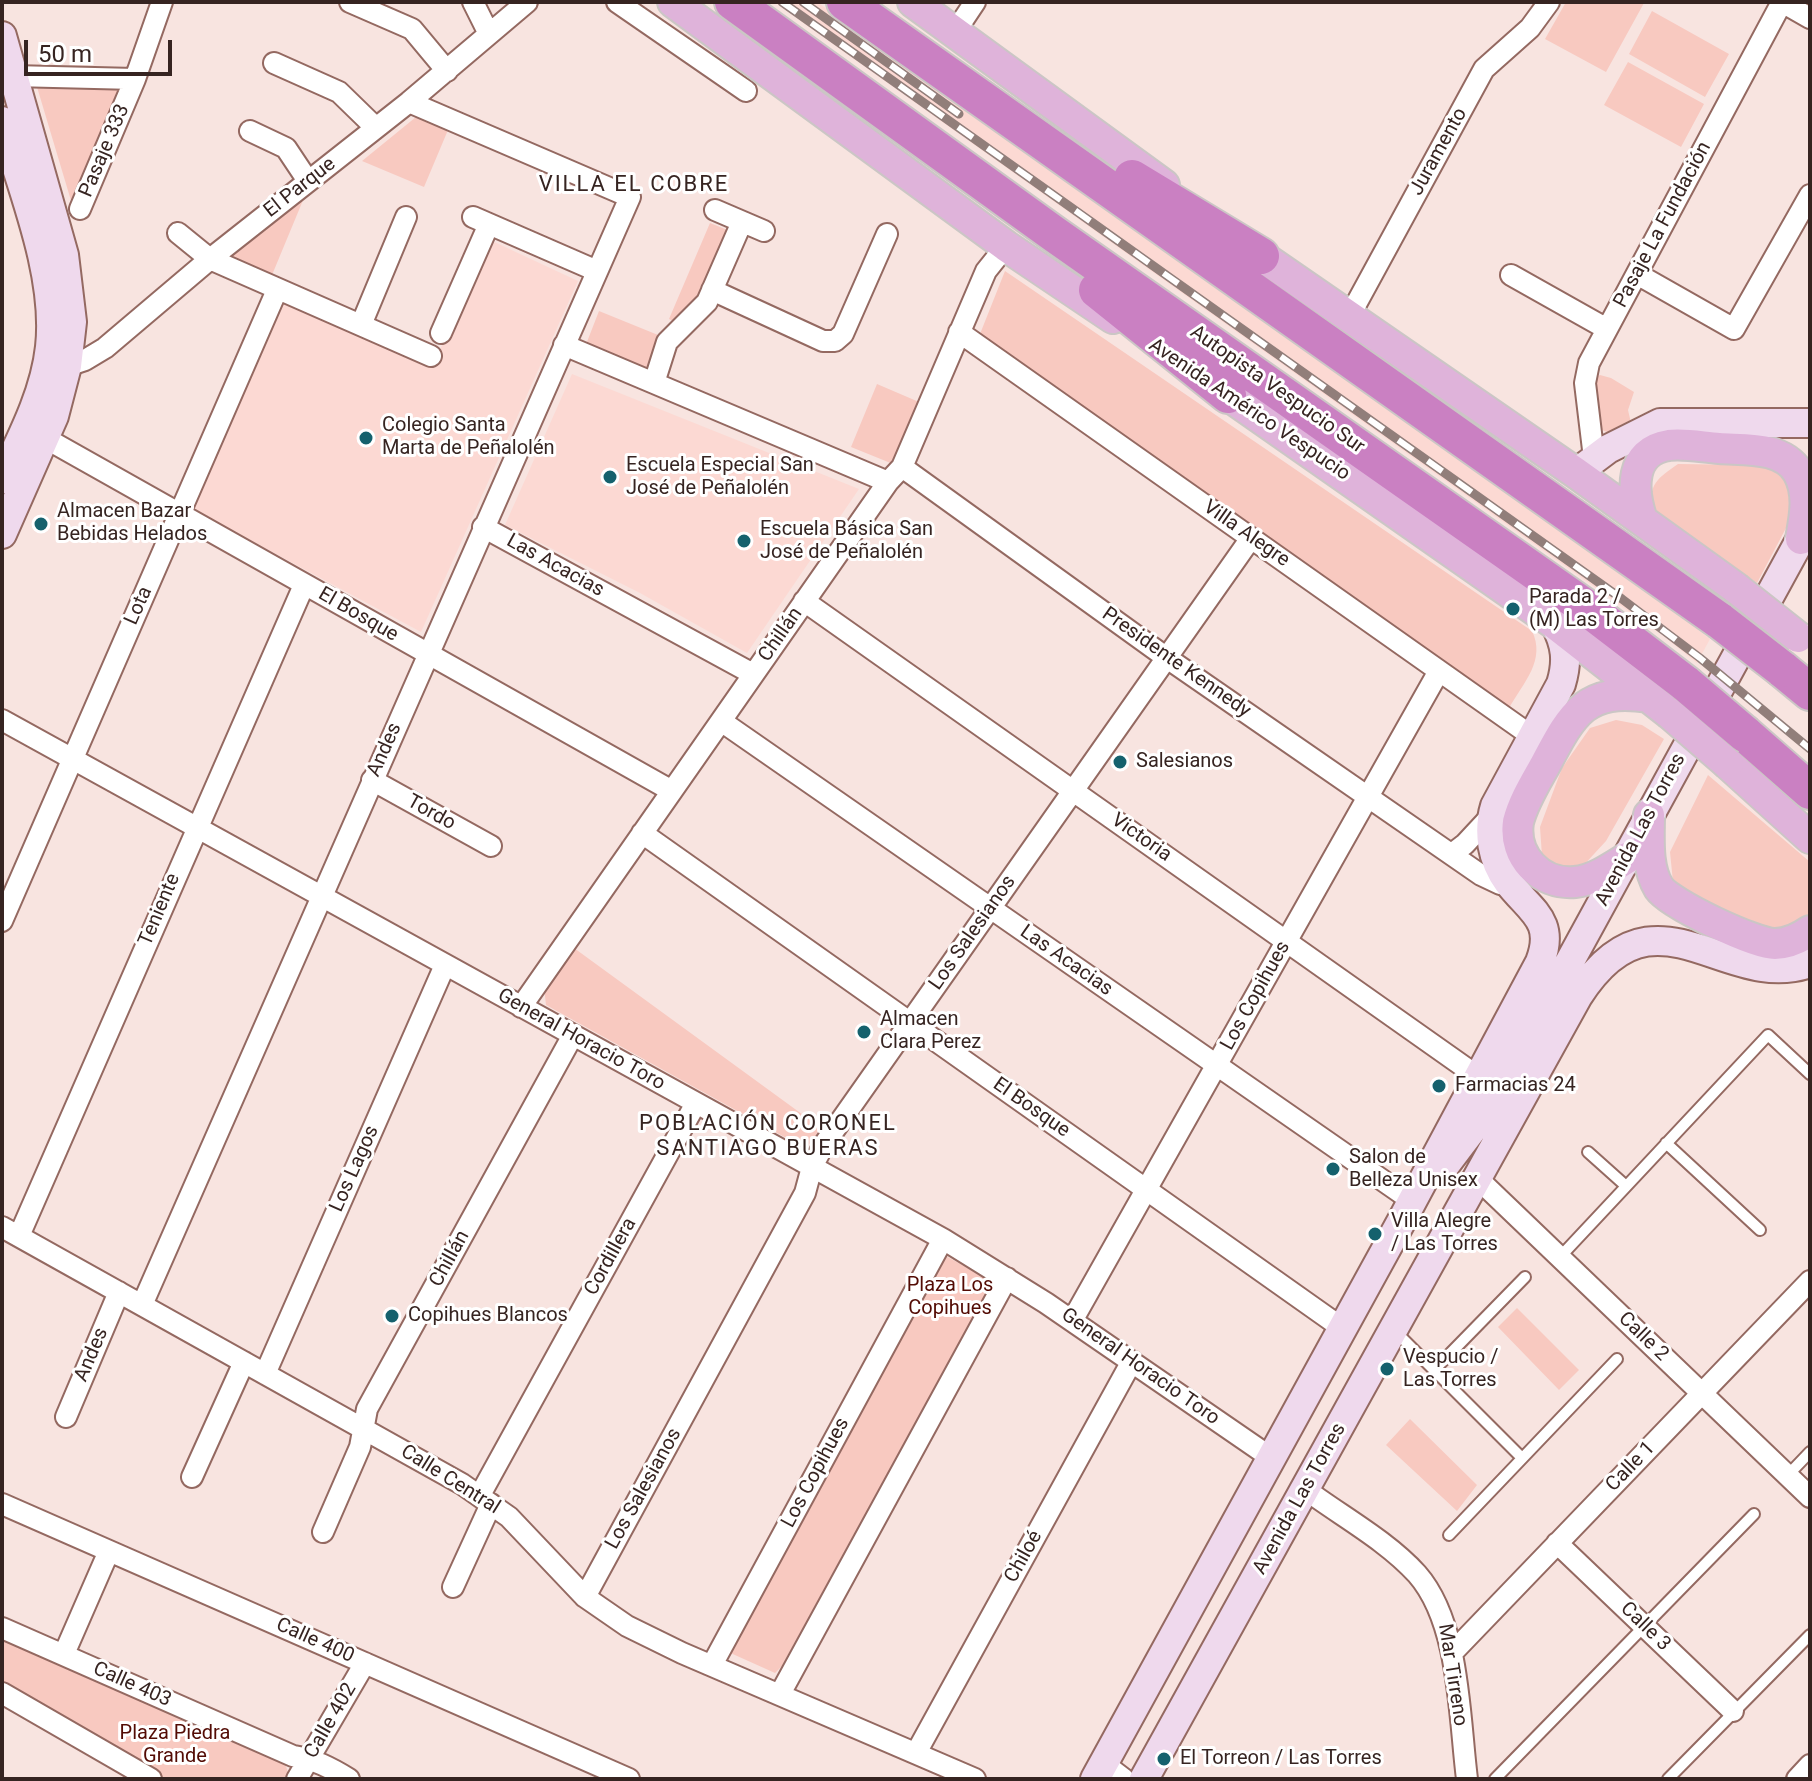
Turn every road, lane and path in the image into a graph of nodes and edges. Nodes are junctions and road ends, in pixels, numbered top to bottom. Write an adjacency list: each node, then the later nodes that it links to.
1 (162, 2): 21 (street, Pasaje 333)
2 (350, 2): 19 (street)
3 (473, 2): 16 (street)
4 (527, 2): 16 (street, El Parque)
5 (617, 2): 22 (street)
6 (673, 2): 37 (main road, Avenida Américo Vespucio)
7 (733, 2): 24 (highway, Autopista Vespucio Sur)
8 (845, 2): 14 (highway)
9 (913, 2): 15 (main road)
10 (975, 2): 15 (street)
11 (1549, 2): 45 (street, Juramento)
12 (1782, 2): 13 (street); 41 (street, Pasaje La Fundación)
13 (1810, 18)
14 (880, 28): 38 (highway); 74 (highway, bridge)
15 (955, 32): 38 (main road)
16 (489, 34): 19 (street, El Parque)
17 (2, 36): 20 (street)
18 (274, 63): 26 (street)
19 (447, 71): 23 (street, El Parque)
20 (13, 76): 21 (street); 52 (street)
21 (135, 79): 30 (street, Pasaje 333)
22 (746, 91)
23 (409, 102): 26 (street, El Parque); 40 (street, Andes)
24 (884, 112): 54 (highway); 75 (highway, Autopista Vespucio Sur)
25 (2, 121): 59 (street)
26 (376, 128): 28 (street, El Parque)
27 (250, 131): 28 (street)
28 (308, 181): 39 (street, El Parque)
29 (1810, 195): 41 (street)
30 (80, 209)
31 (715, 210): 33 (street)
32 (406, 217): 46 (street)
33 (742, 222): 34 (street); 44 (street)
34 (764, 231)
35 (178, 233): 39 (street)
36 (887, 234): 44 (street)
37 (1006, 246): 48 (street, Chillán); 54 (main road, Avenida Américo Vespucio)
38 (1261, 256): 45 (main road)
39 (210, 259): 43 (street); 52 (street, El Parque)
40 (597, 271): 49 (street); 50 (street, Andes)
41 (1637, 274): 47 (street, Pasaje La Fundación)
42 (1511, 275): 47 (street)
43 (277, 290): 46 (street); 60 (street, Lota)
44 (712, 290): 53 (street)
45 (1349, 317): 57 (main road)
46 (361, 325): 51 (street)
47 (1607, 329): 57 (street, Pasaje La Fundación)
48 (959, 332): 58 (street, Chillán); 64 (street, Villa Alegre)
49 (441, 333)
50 (564, 345): 53 (street, Presidente Kennedy); 62 (street, Andes)
51 (431, 356)
52 (67, 366): 56 (street)
53 (654, 383): 58 (street, Presidente Kennedy)
54 (1228, 395): 68 (main road, Avenida Américo Vespucio)
55 (1810, 423): 57 (street)
56 (45, 438): 59 (street); 60 (street, El Bosque)
57 (1585, 466): 61 (main road)
58 (895, 474): 67 (street, Chillán); 71 (street, Presidente Kennedy)
59 (9, 482): 63 (street)
60 (179, 515): 66 (street, El Bosque); 80 (street, Lota)
61 (1642, 520): 65 (main road); 69 (main road, bridge)
62 (483, 527): 70 (street, Andes); 73 (street, Las Acacias)
63 (2, 534)
64 (1251, 538): 71 (street, Los Salesianos); 72 (street, Villa Alegre)
65 (1802, 540): 87 (street, Avenida Las Torres)
66 (304, 585): 70 (street, El Bosque); 88 (street, Teniente)
67 (804, 601): 73 (street, Chillán); 83 (street, Victoria)
68 (1555, 624): 75 (main road, Avenida Américo Vespucio); 78 (street)
69 (1804, 642)
70 (427, 654): 81 (street, Andes); 82 (street, El Bosque)
71 (1167, 658): 83 (street, Los Salesianos); 85 (street, Presidente Kennedy)
72 (1439, 671): 78 (street, Villa Alegre); 85 (street, Los Copihues)
73 (753, 674): 77 (street, Chillán)
74 (1810, 692)
75 (1668, 698): 79 (highway, Autopista Vespucio Sur, bridge); 93 (main road)
76 (2, 720): 80 (street, General Horacio Toro)
77 (721, 721): 82 (street, Chillán); 96 (street, Las Acacias)
78 (1533, 737): 86 (street)
79 (1737, 749): 84 (highway, Autopista Vespucio Sur); 90 (main road)
80 (73, 759): 88 (street, General Horacio Toro); 97 (street, Lota)
81 (372, 780): 91 (street, Tordo); 95 (street, Andes)
82 (672, 791): 89 (street, Chillán)
83 (1073, 791): 96 (street, Los Salesianos); 99 (street, Victoria)
84 (1810, 791)
85 (1368, 797): 92 (street, Presidente Kennedy); 99 (street, Los Copihues)
86 (1492, 815): 92 (street); 94 (street, Avenida Las Torres)
87 (1649, 815): 93 (street, Avenida Las Torres); 98 (main road)
88 (196, 827): 95 (street, General Horacio Toro); 119 (street, Teniente)
89 (642, 833): 102 (street, Chillán); 103 (street, El Bosque)
90 (1810, 838)
91 (491, 846)
92 (1452, 854): 94 (street, Presidente Kennedy)
93 (1627, 858): 108 (street, Avenida Las Torres)
94 (1510, 885): 107 (street, Avenida Las Torres)
95 (321, 896): 101 (street, General Horacio Toro); 126 (street, Andes)
96 (991, 908): 103 (street, Los Salesianos); 105 (street, Las Acacias)
97 (2, 921)
98 (1810, 931)
99 (1287, 942): 105 (street, Los Copihues); 107 (street, Victoria)
100 (1810, 963): 113 (street, Avenida Las Torres)
101 (445, 965): 102 (street, General Horacio Toro); 134 (street, Los Lagos)
102 (521, 1007): 104 (street, General Horacio Toro)
103 (910, 1023): 112 (street, Los Salesianos); 115 (street, El Bosque)
104 (573, 1035): 109 (street, General Horacio Toro); 137 (street, Chillán)
105 (1216, 1066): 115 (street, Los Copihues); 116 (street, Las Acacias)
106 (1810, 1074): 110 (lane)
107 (1477, 1076): 116 (street, Avenida Las Torres)
108 (1493, 1102): 116 (street, Avenida Las Torres); 117 (street, Avenida Las Torres)
109 (696, 1103): 112 (street, General Horacio Toro); 145 (street, Cordillera)
110 (1666, 1143): 114 (lane); 118 (lane)
111 (1588, 1152): 114 (lane)
112 (812, 1167): 120 (street, General Horacio Toro); 153 (street, Los Salesianos)
113 (1476, 1177): 117 (street, Avenida Las Torres); 121 (street, Calle 2)
114 (1626, 1186): 121 (lane)
115 (1146, 1190): 127 (street, Los Copihues); 128 (street, El Bosque)
116 (1406, 1211): 128 (street, Avenida Las Torres)
117 (1454, 1218): 129 (street, Avenida Las Torres)
118 (1760, 1230)
119 (10, 1232): 125 (street, Calle Central)
120 (943, 1239): 123 (street, General Horacio Toro); 160 (street, Los Copihues)
121 (1560, 1257): 135 (street, Calle 2)
122 (1525, 1277): 133 (lane)
123 (1007, 1278): 127 (street, General Horacio Toro); 162 (street)
124 (1810, 1281): 135 (street, Calle 1)
125 (119, 1292): 126 (street, Calle Central); 136 (street, Andes)
126 (142, 1305): 132 (street, Calle Central)
127 (1072, 1321): 131 (street, General Horacio Toro)
128 (1342, 1328): 140 (street, Avenida Las Torres)
129 (1393, 1330): 133 (lane); 143 (street, Avenida Las Torres)
130 (1617, 1359): 139 (lane)
131 (1132, 1361): 140 (street, General Horacio Toro); 164 (street, Chiloé)
132 (244, 1362): 134 (street, Calle Central); 142 (street)
133 (1434, 1370): 139 (lane)
134 (265, 1374): 137 (street, Calle Central)
135 (1702, 1393): 141 (street, Calle 2); 150 (street, Calle 1)
136 (66, 1417)
137 (363, 1428): 145 (street, Calle Central); 148 (street, Chillán)
138 (1810, 1452): 141 (lane)
139 (1522, 1458): 149 (lane)
140 (1266, 1463): 143 (street); 166 (street, Avenida Las Torres)
141 (1788, 1475): 144 (street, Calle 2)
142 (192, 1477)
143 (1305, 1488): 157 (street, Mar Tirreno); 173 (street, Avenida Las Torres)
144 (1810, 1497)
145 (485, 1499): 152 (street, Cordillera); 153 (street, Calle Central)
146 (2, 1504): 151 (street, Calle 400)
147 (1754, 1514): 154 (lane)
148 (323, 1532)
149 (1449, 1535)
150 (1557, 1543): 154 (street, Calle 3); 157 (street, Calle 1)
151 (109, 1551): 158 (street); 159 (street, Calle 400)
152 (453, 1587)
153 (585, 1597): 160 (street, Calle Central)
154 (1644, 1626): 163 (street, Calle 3); 175 (lane)
155 (2, 1628): 158 (street, Calle 403)
156 (1810, 1635): 163 (lane)
157 (1452, 1653): 174 (street, Mar Tirreno)
158 (64, 1654): 165 (street, Calle 403)
159 (365, 1663): 165 (street, Calle 402); 167 (street, Calle 400)
160 (712, 1665): 162 (street, Calle Central)
161 (2, 1693): 168 (street)
162 (780, 1694): 164 (street, Calle Central)
163 (1733, 1711): 176 (lane)
164 (916, 1753): 172 (street, Calle Central)
165 (309, 1759): 169 (street, Calle 402); 170 (street, Calle 403)
166 (1107, 1774)
167 (607, 1775): 171 (street, Calle 400)
168 (151, 1779)
169 (297, 1779)
170 (349, 1779)
171 (629, 1779)
172 (975, 1779)
173 (1144, 1779)
174 (1467, 1779)
175 (1495, 1779)
176 (1668, 1779)

